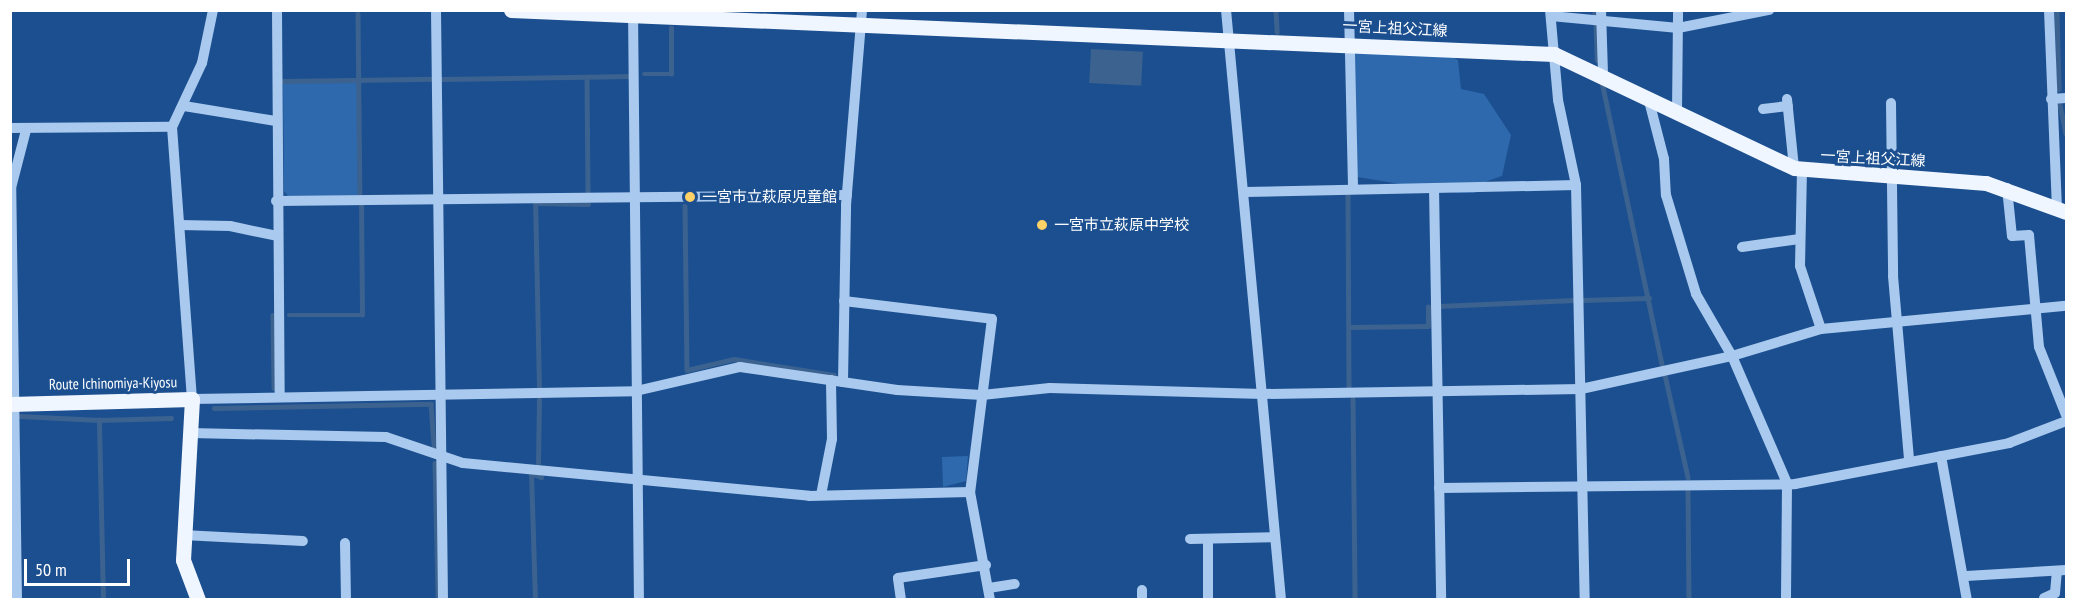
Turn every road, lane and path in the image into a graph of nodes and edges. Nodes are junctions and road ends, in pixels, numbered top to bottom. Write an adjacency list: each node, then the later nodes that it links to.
1 (213, 10): 23 (street)
2 (277, 10): 26 (street)
3 (436, 10): 41 (street)
4 (511, 10): 10 (main road, 一宮上祖父江線)
5 (1226, 10): 15 (street)
6 (1349, 10): 16 (street)
7 (1678, 10): 14 (street)
8 (1769, 10): 14 (street)
9 (2049, 10): 21 (street)
10 (633, 13): 13 (main road, 一宮上祖父江線); 39 (street)
11 (1551, 13): 12 (street); 17 (street)
12 (1601, 15): 14 (street); 18 (street)
13 (863, 17): 15 (main road, 一宮上祖父江線); 38 (street)
14 (1678, 28): 25 (street)
15 (1228, 38): 16 (main road, 一宮上祖父江線); 37 (street)
16 (1350, 43): 17 (main road, 一宮上祖父江線); 36 (street)
17 (1554, 54): 18 (main road, 一宮上祖父江線); 32 (street)
18 (1603, 75): 19 (main road, 一宮上祖父江線)
19 (1648, 97): 25 (main road, 一宮上祖父江線); 52 (street)
20 (2067, 98): 21 (street)
21 (2051, 99): 42 (street)
22 (1891, 103): 31 (street)
23 (184, 106): 26 (street); 27 (street)
24 (1763, 109): 30 (street)
25 (1677, 112): 30 (main road, 一宮上祖父江線)
26 (276, 121): 40 (street)
27 (172, 127): 29 (street); 43 (street)
28 (10, 128): 29 (street)
29 (26, 130): 33 (street)
30 (1798, 169): 31 (main road, 一宮上祖父江線); 45 (street)
31 (1889, 178): 35 (main road, 一宮上祖父江線); 50 (street)
32 (1576, 185): 34 (street); 54 (street)
33 (11, 188): 62 (street)
34 (1434, 188): 36 (street); 56 (street)
35 (2007, 188): 42 (main road, 一宮上祖父江線); 49 (street)
36 (1353, 189): 37 (street)
37 (1245, 192): 57 (street)
38 (846, 195): 39 (street); 47 (street)
39 (638, 199): 41 (street); 55 (street)
40 (276, 201): 41 (street); 44 (street)
41 (439, 201): 60 (street)
42 (2062, 210)
43 (180, 225): 44 (street); 61 (street)
44 (277, 236): 59 (street)
45 (1800, 239): 46 (street); 51 (street)
46 (1742, 247)
47 (844, 300): 53 (street); 58 (street)
48 (2067, 306): 49 (street)
49 (2037, 310): 50 (street); 63 (street)
50 (1897, 320): 51 (street); 68 (street)
51 (1821, 329): 52 (street)
52 (1732, 356): 54 (street); 70 (street)
53 (837, 381): 55 (street); 58 (street); 74 (street)
54 (1581, 389): 56 (street); 71 (street)
55 (636, 391): 60 (street); 69 (street)
56 (1438, 392): 57 (street); 72 (street)
57 (1263, 394): 58 (street); 76 (street)
58 (982, 395): 73 (street)
59 (280, 397): 60 (street); 61 (street)
60 (440, 397): 67 (street)
61 (192, 399): 62 (main road, Route Ichinomiya-Kiyosu); 65 (main road, Route Ichinomiya-Kiyosu)
62 (13, 404): 87 (street)
63 (2067, 415)
64 (2067, 421): 66 (street)
65 (190, 433): 67 (street); 75 (main road, Route Ichinomiya-Kiyosu)
66 (1941, 456): 68 (street); 83 (street)
67 (440, 457): 69 (street); 90 (street)
68 (1909, 460): 70 (street)
69 (638, 477): 74 (street); 91 (street)
70 (1787, 483): 71 (street); 98 (street)
71 (1583, 486): 72 (street); 97 (street)
72 (1439, 488): 96 (street)
73 (970, 492): 74 (street); 81 (street)
74 (820, 495)
75 (183, 536): 79 (street); 88 (main road, Route Ichinomiya-Kiyosu)
76 (1275, 537): 78 (street); 95 (street)
77 (1190, 539): 78 (street)
78 (1208, 539): 94 (street)
79 (303, 541)
80 (345, 543): 89 (street)
81 (986, 566): 85 (street); 92 (street)
82 (2062, 571): 83 (street); 86 (street)
83 (1966, 576): 99 (street)
84 (1015, 584): 85 (street)
85 (988, 588): 93 (street)
86 (2044, 598)
87 (17, 600)
88 (198, 600)
89 (346, 600)
90 (443, 600)
91 (639, 600)
92 (902, 600)
93 (990, 600)
94 (1208, 600)
95 (1281, 600)
96 (1441, 600)
97 (1584, 600)
98 (1786, 600)
99 (1967, 600)

